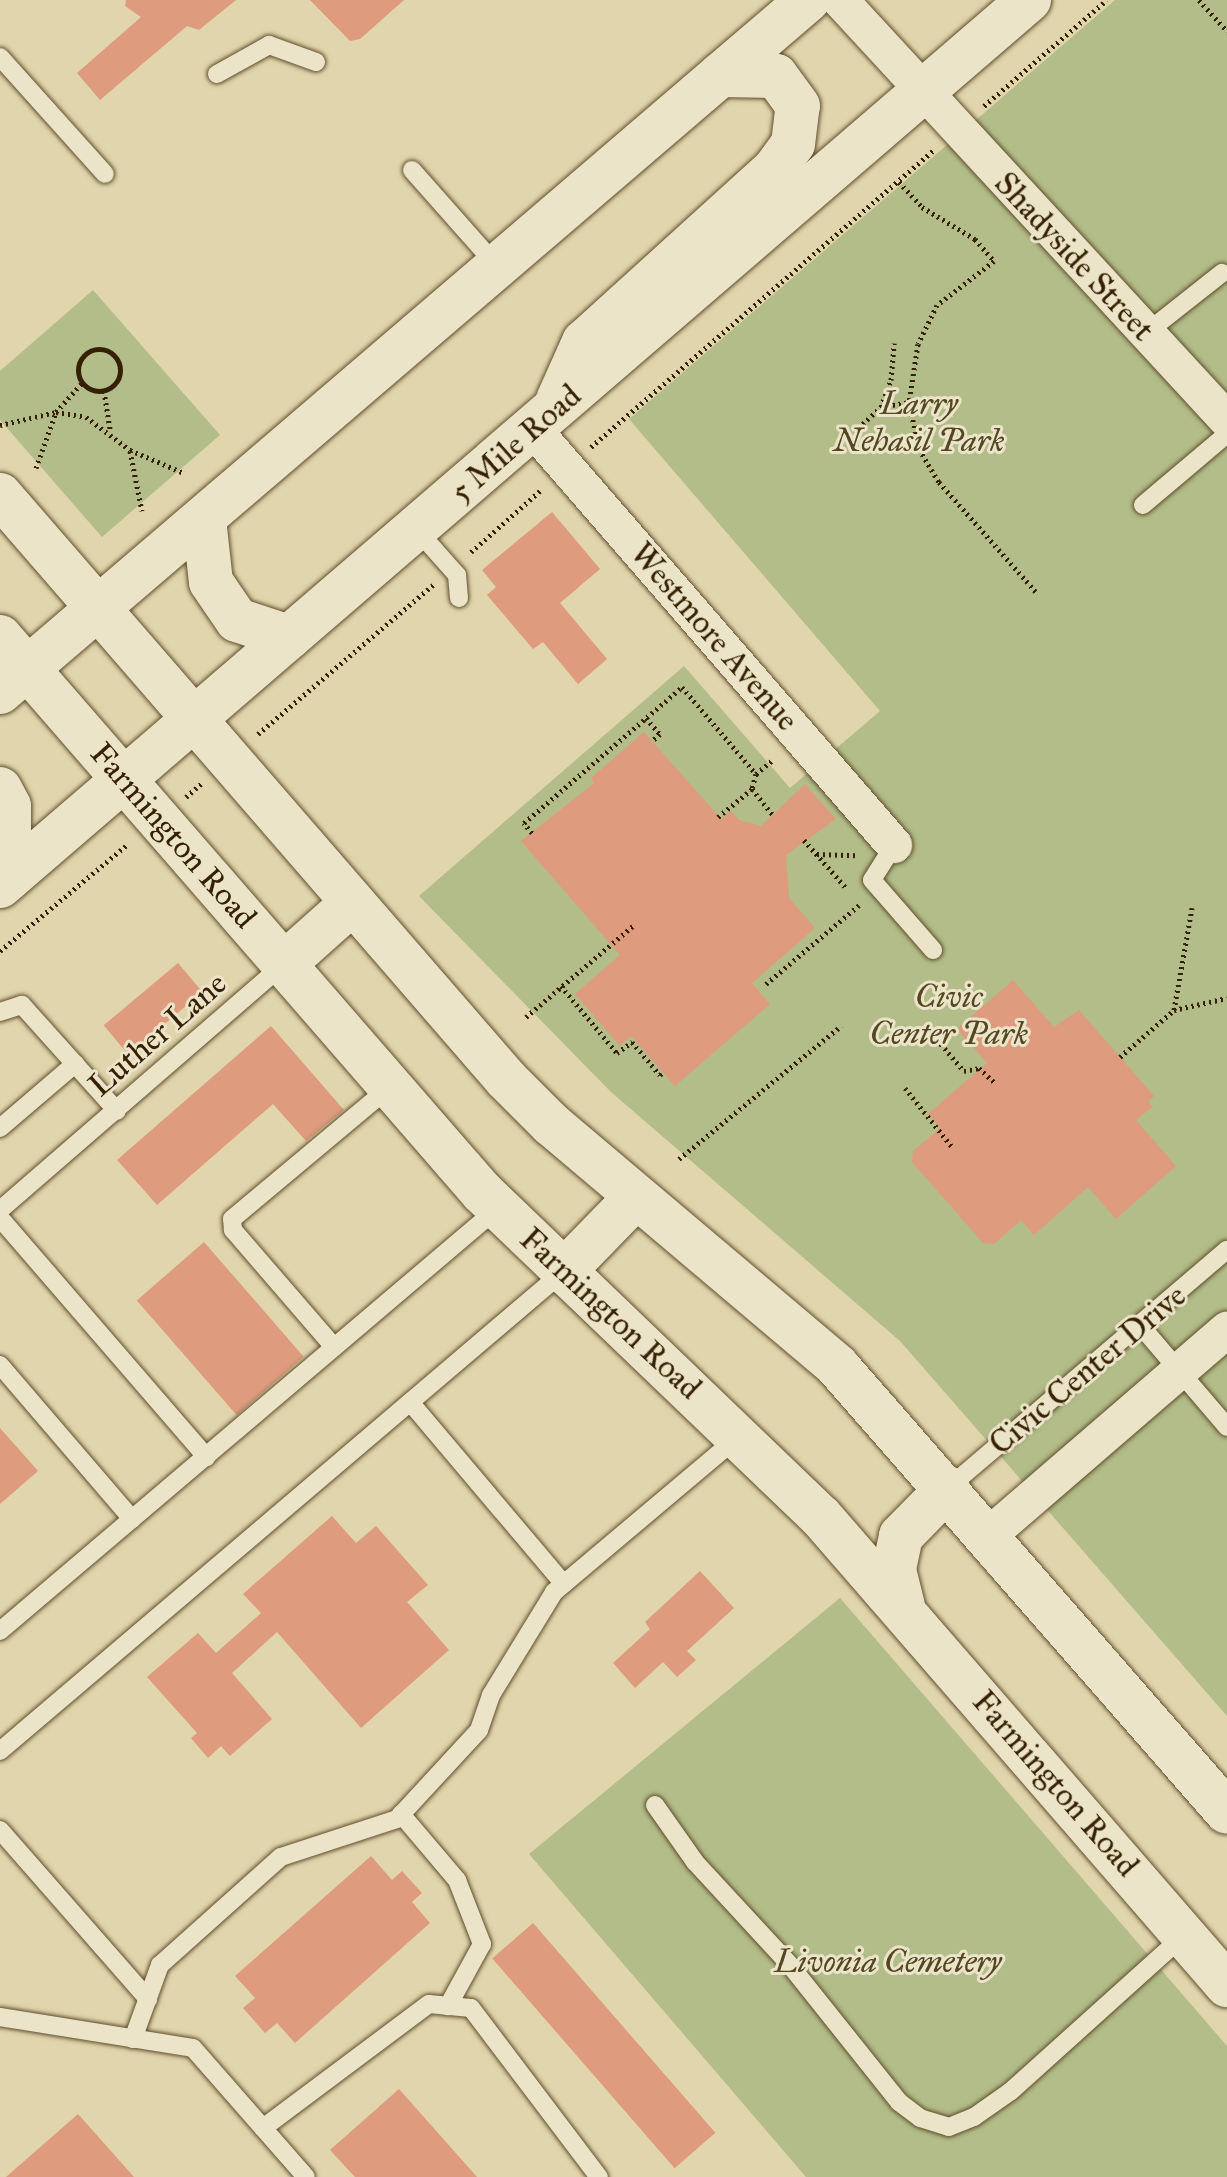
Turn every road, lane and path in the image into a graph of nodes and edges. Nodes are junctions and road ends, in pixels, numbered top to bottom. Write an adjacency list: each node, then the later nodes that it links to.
1 (808, 0): 9 (main road)
2 (840, 0): 10 (street, Shadyside Street)
3 (1029, 0): 10 (main road, 5 Mile Road)
4 (1199, 0): 5 (path)
5 (1227, 31)
6 (0, 57): 12 (lane)
7 (316, 62): 8 (lane)
8 (217, 74)
9 (720, 75): 14 (main road); 24 (main road)
10 (922, 93): 16 (street, Shadyside Street); 24 (main road, 5 Mile Road)
11 (412, 170): 14 (lane)
12 (105, 174)
13 (899, 182): 20 (path)
14 (497, 266): 35 (main road)
15 (1222, 273): 16 (lane)
16 (1146, 333): 23 (street, Shadyside Street)
17 (894, 343): 21 (path)
18 (82, 383): 19 (path); 19 (path); 22 (path)
19 (104, 391): 26 (path)
20 (909, 402): 21 (path); 37 (path)
21 (881, 407): 27 (path)
22 (56, 412): 25 (path); 26 (path); 30 (path)
23 (1227, 420)
24 (543, 421): 36 (main road, 5 Mile Road); 55 (street, Westmore Avenue)
25 (0, 425)
26 (110, 431): 29 (path)
27 (854, 432)
28 (1227, 434): 33 (lane)
29 (130, 450): 31 (path); 34 (path)
30 (36, 468)
31 (184, 473)
32 (0, 495): 39 (main road)
33 (1143, 505)
34 (142, 511)
35 (204, 519): 39 (main road); 41 (main road)
36 (417, 530): 38 (lane); 41 (main road, 5 Mile Road)
37 (1037, 593)
38 (459, 598)
39 (100, 609): 42 (main road); 44 (main road)
40 (0, 637): 42 (main road, Farmington Road)
41 (289, 637): 44 (main road, 5 Mile Road)
42 (14, 681): 48 (main road, Farmington Road)
43 (646, 718): 45 (path); 47 (path); 53 (path)
44 (192, 719): 48 (main road, 5 Mile Road); 61 (main road)
45 (652, 741)
46 (777, 757): 47 (path)
47 (756, 774): 50 (path)
48 (125, 779): 60 (main road, 5 Mile Road); 69 (main road, Farmington Road)
49 (0, 789): 60 (main road)
50 (752, 789): 51 (path); 52 (path)
51 (774, 816)
52 (718, 817)
53 (532, 833)
54 (804, 840): 56 (path)
55 (894, 845): 68 (lane)
56 (816, 854): 57 (path); 59 (path)
57 (853, 862)
58 (844, 869): 59 (path)
59 (836, 876): 62 (path)
60 (5, 882)
61 (351, 904): 69 (main road); 88 (main road)
62 (860, 904): 64 (path); 67 (path)
63 (1192, 908): 73 (path)
64 (867, 912)
65 (634, 925): 71 (path)
66 (810, 932): 67 (path)
67 (817, 940): 70 (path)
68 (933, 950)
69 (284, 964): 82 (main road, Farmington Road); 84 (lane, Luther Lane)
70 (766, 984)
71 (561, 986): 75 (path); 80 (path)
72 (1227, 998): 73 (path)
73 (1174, 1010): 78 (path)
74 (0, 1012): 79 (lane)
75 (526, 1017)
76 (841, 1026): 87 (path)
77 (929, 1030): 81 (path)
78 (1120, 1057)
79 (75, 1064): 84 (lane); 85 (lane)
80 (663, 1072)
81 (994, 1082)
82 (390, 1087): 89 (main road, Farmington Road); 96 (lane)
83 (905, 1088): 86 (path)
84 (117, 1111): 90 (lane, Luther Lane)
85 (0, 1128)
86 (953, 1148)
87 (679, 1159)
88 (636, 1197): 93 (main road); 103 (main road)
89 (498, 1208): 93 (main road, Farmington Road); 96 (lane)
90 (0, 1210)
91 (0, 1218): 102 (lane)
92 (1227, 1250): 94 (lane, Civic Center Drive)
93 (563, 1272): 99 (lane); 101 (main road, Farmington Road)
94 (1140, 1325): 98 (lane); 103 (lane, Civic Center Drive)
95 (1227, 1330): 98 (street, Civic Center Drive)
96 (334, 1347): 102 (lane)
97 (0, 1365): 104 (lane)
98 (1182, 1373): 100 (lane); 105 (street, Civic Center Drive)
99 (410, 1402): 106 (lane); 109 (lane)
100 (1227, 1427)
101 (739, 1436): 106 (lane); 107 (main road, Farmington Road)
102 (206, 1457): 104 (lane)
103 (948, 1488): 105 (main road); 107 (main road)
104 (132, 1519): 108 (lane)
105 (988, 1536): 111 (main road)
106 (564, 1584): 112 (lane)
107 (903, 1606): 114 (main road, Farmington Road)
108 (0, 1631)
109 (0, 1751)
110 (655, 1805): 114 (lane)
111 (1227, 1812)
112 (401, 1814): 116 (lane); 117 (lane)
113 (0, 1830): 116 (lane)
114 (1184, 1935): 115 (main road, Farmington Road)
115 (1227, 1985)
116 (148, 1999): 119 (lane)
117 (448, 2006): 120 (lane); 122 (lane)
118 (0, 2017): 119 (lane)
119 (133, 2039): 120 (lane)
120 (263, 2128): 121 (lane)
121 (306, 2177)
122 (599, 2177)

